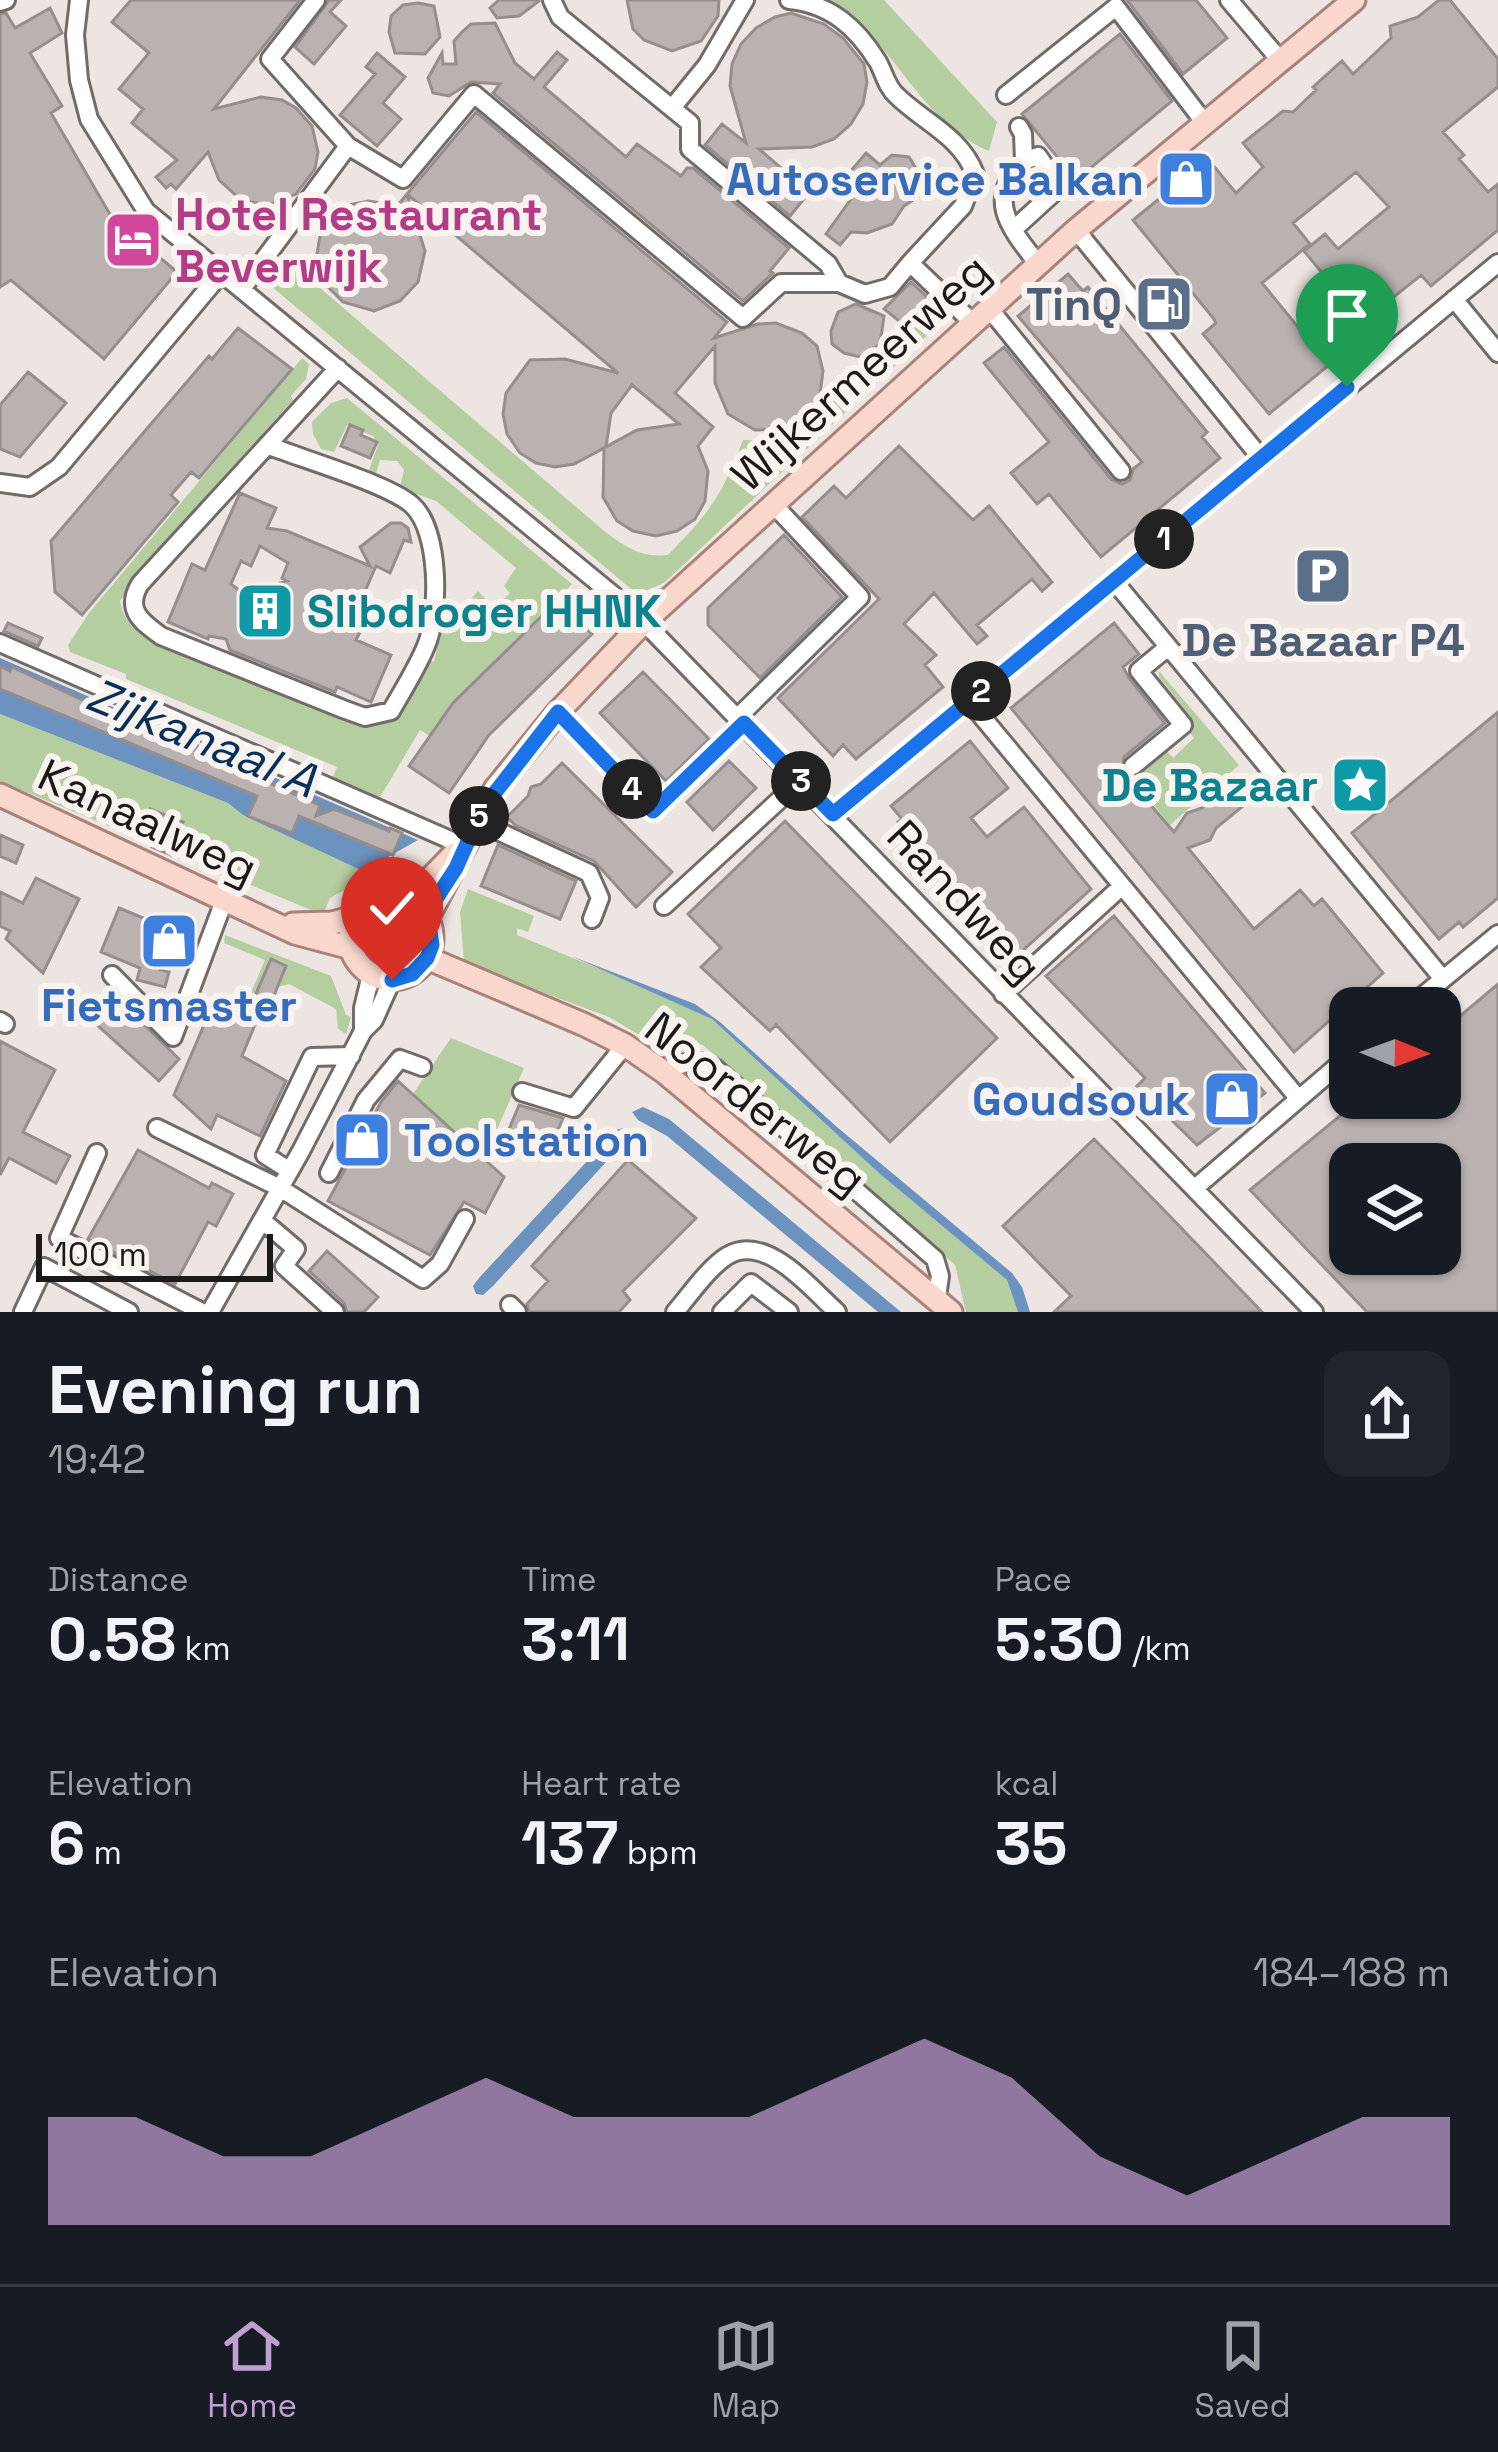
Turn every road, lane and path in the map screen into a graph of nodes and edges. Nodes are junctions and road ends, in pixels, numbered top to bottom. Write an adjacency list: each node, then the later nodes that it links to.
1 (79, 0): 20 (street, Randweg)
2 (316, 0): 13 (street)
3 (552, 0): 10 (street)
4 (745, 0): 10 (street)
5 (789, 0): 17 (street)
6 (1229, 0): 8 (street)
7 (1354, 0): 8 (main road, Wijkermeerweg)
8 (1280, 61): 11 (main road, Wijkermeerweg)
9 (1006, 95): 11 (street)
10 (672, 108): 21 (street)
11 (1204, 122): 16 (main road, Wijkermeerweg)
12 (1018, 127): 14 (street)
13 (348, 146): 21 (street); 22 (street)
14 (1024, 161): 15 (street); 15 (street)
15 (1013, 229): 19 (street)
16 (1076, 230): 19 (main road, Wijkermeerweg); 28 (street)
17 (910, 262): 21 (street); 24 (street)
18 (1498, 262): 23 (street)
19 (1038, 264): 24 (main road, Wijkermeerweg)
20 (222, 272): 22 (street, Randweg); 30 (street)
21 (839, 283)
22 (242, 289): 26 (street, Randweg)
23 (1454, 299): 25 (street); 28 (street)
24 (980, 314): 29 (street); 31 (main road, Wijkermeerweg)
25 (1496, 348)
26 (338, 368): 27 (street); 33 (street, Randweg)
27 (267, 446): 27 (street)
28 (1261, 458): 32 (street)
29 (1121, 471)
30 (0, 483)
31 (773, 504): 33 (main road, Wijkermeerweg); 38 (street)
32 (1114, 580): 35 (street); 36 (street)
33 (644, 622): 37 (main road, Wijkermeerweg); 38 (street, Randweg)
34 (0, 643): 44 (street)
35 (1168, 647): 39 (street); 58 (street)
36 (969, 701): 42 (street); 45 (street)
37 (558, 712): 38 (street); 43 (main road, Wijkermeerweg)
38 (741, 720): 40 (street, Randweg)
39 (1133, 766)
40 (800, 781): 42 (street, Randweg); 48 (street)
41 (0, 795): 47 (main road, Kanaalweg)
42 (833, 814): 60 (street, Randweg)
43 (476, 821): 44 (main road, Wijkermeerweg); 52 (street)
44 (464, 846): 46 (main road, Wijkermeerweg); 51 (main road, Wijkermeerweg)
45 (1121, 886): 60 (street); 68 (street)
46 (403, 899): 49 (main road); 51 (main road)
47 (224, 901): 50 (main road, Kanaalweg); 56 (street)
48 (664, 907)
49 (356, 917): 50 (main road, Kanaalweg); 54 (main road)
50 (263, 919): 54 (main road, Kanaalweg)
51 (428, 919): 55 (main road)
52 (592, 919)
53 (1498, 934): 58 (street)
54 (351, 948): 57 (main road)
55 (427, 958): 57 (main road); 61 (main road, Noorderweg)
56 (112, 974)
57 (381, 978): 62 (street)
58 (1443, 979): 59 (street)
59 (1433, 987)
60 (1003, 994): 77 (street, Randweg)
61 (626, 1045): 64 (main road, Noorderweg); 67 (street)
62 (351, 1055): 66 (street); 75 (street)
63 (422, 1067): 69 (street)
64 (664, 1072): 81 (main road, Noorderweg); 81 (street)
65 (1329, 1072): 68 (street)
66 (338, 1082): 69 (street); 70 (street)
67 (522, 1092)
68 (1298, 1098): 77 (street)
69 (367, 1100): 72 (street)
70 (319, 1118): 72 (street); 73 (street)
71 (157, 1128): 76 (street)
72 (349, 1134): 73 (street)
73 (302, 1151): 75 (street)
74 (97, 1153): 84 (street)
75 (290, 1171): 76 (street)
76 (280, 1188): 78 (street); 79 (street)
77 (1195, 1188): 90 (street, Randweg)
78 (465, 1220)
79 (263, 1221): 84 (street); 85 (street)
80 (814, 1292): 86 (street); 88 (street); 89 (street)
81 (944, 1305)
82 (23, 1312): 83 (street)
83 (129, 1312)
84 (206, 1312)
85 (335, 1312)
86 (675, 1312)
87 (722, 1312): 88 (street)
88 (793, 1312)
89 (837, 1312)
90 (1314, 1312)

